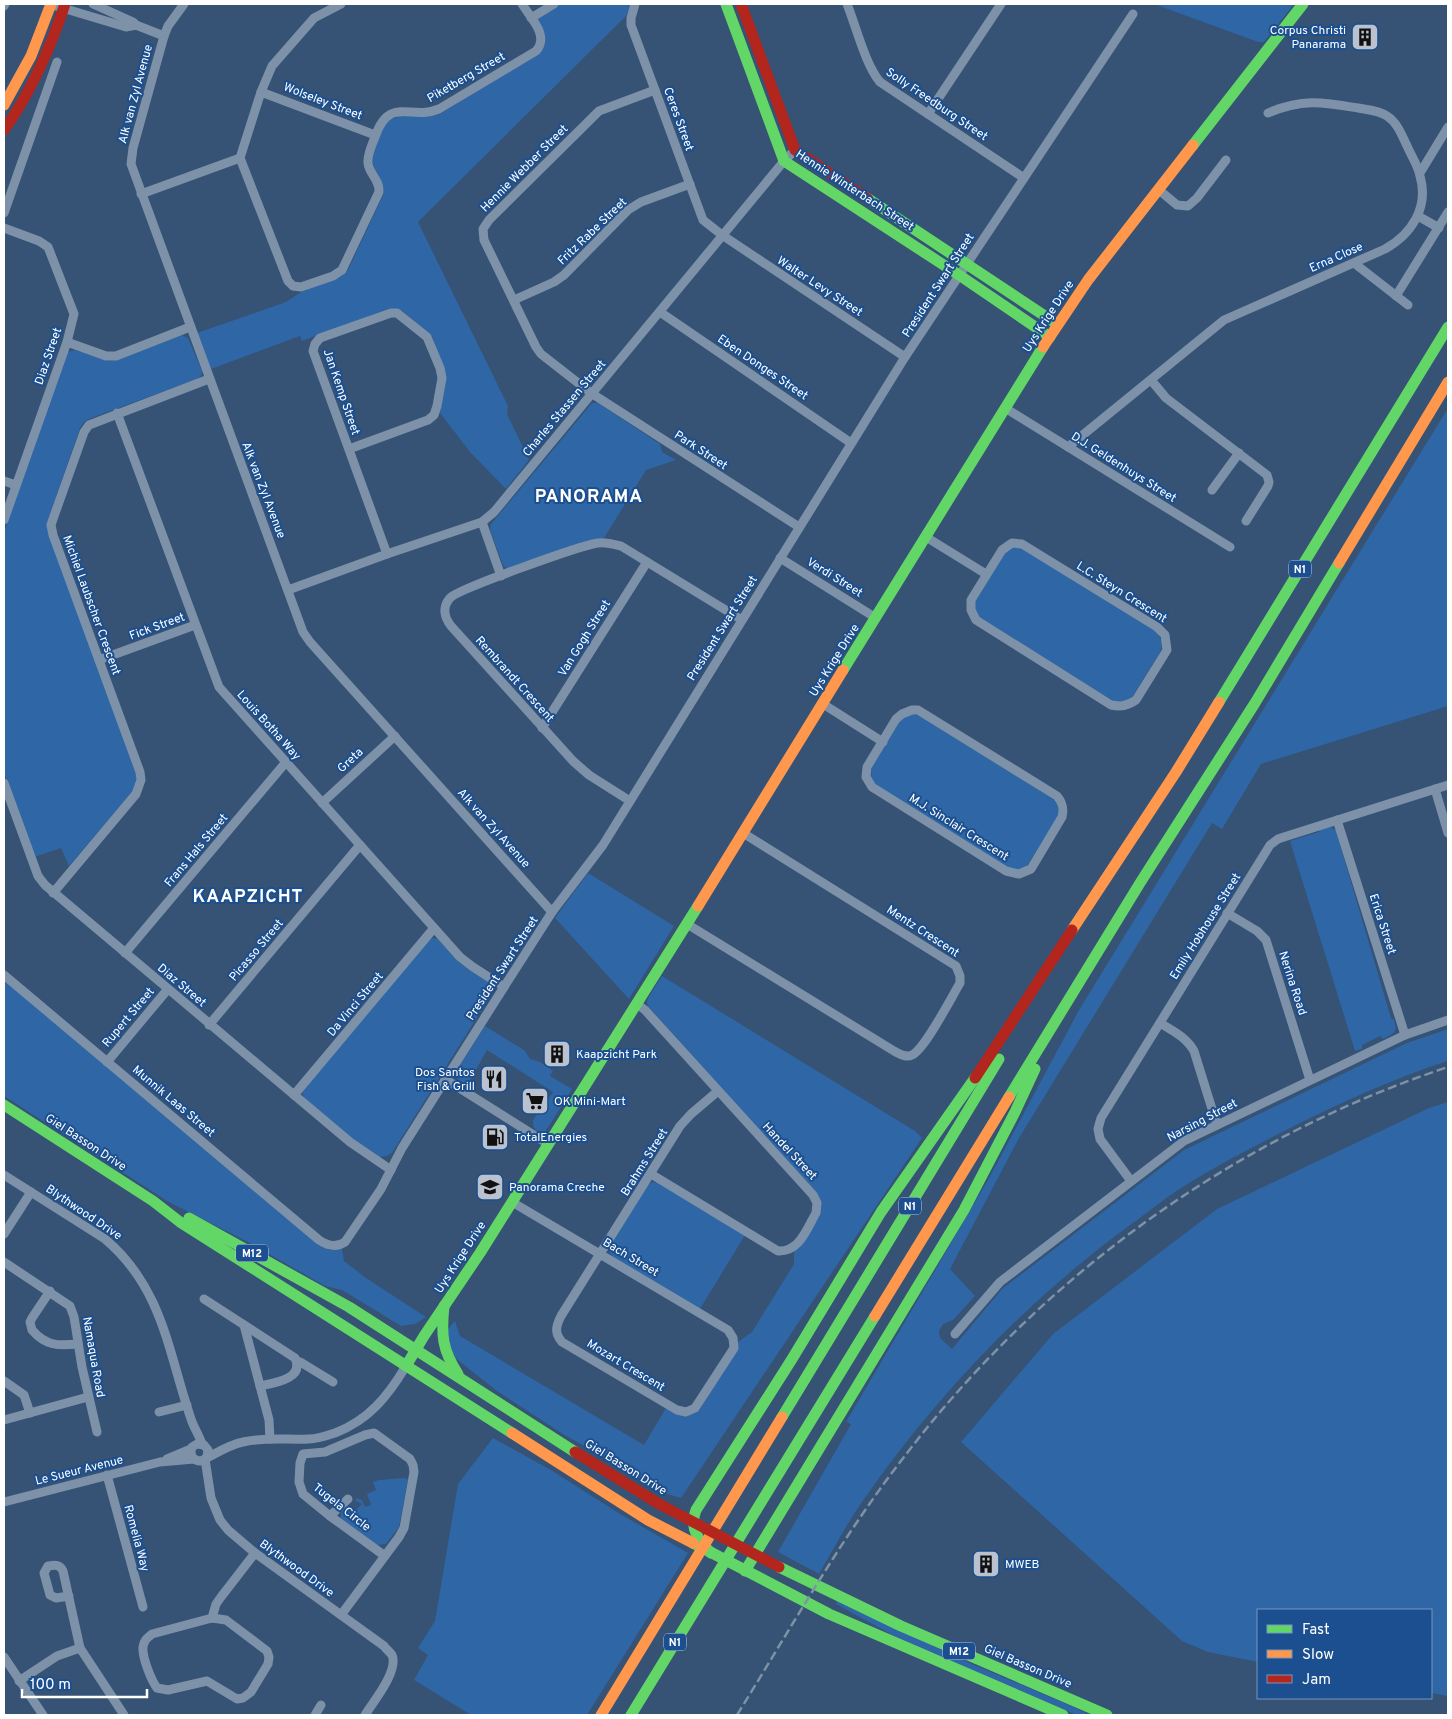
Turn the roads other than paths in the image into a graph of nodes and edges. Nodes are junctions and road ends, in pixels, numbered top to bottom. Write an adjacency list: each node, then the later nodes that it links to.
1 (51, 4): 13 (street); 21 (main road)
2 (93, 4): 16 (street)
3 (184, 4): 17 (street, Alk van Zyl Avenue)
4 (341, 4): 20 (street)
5 (522, 4): 15 (street, Piketberg Street)
6 (554, 4): 15 (street)
7 (635, 4): 19 (street, Ceres Street)
8 (726, 4): 30 (main road, Hennie Winterbach Street)
9 (741, 4): 27 (main road, Hennie Winterbach Street)
10 (847, 4): 23 (street, Solly Freedburg Street)
11 (1001, 4): 23 (street)
12 (1303, 4): 34 (main road, Uys Krige Drive)
13 (65, 6): 16 (street); 25 (main road)
14 (1133, 14): 32 (street, President Swart Street)
15 (531, 18): 26 (street, Piketberg Street)
16 (136, 25): 17 (street)
17 (164, 36): 35 (street, Alk van Zyl Avenue)
18 (57, 62): 37 (street)
19 (655, 90): 33 (street, Ceres Street); 46 (street, Hennie Webber Street)
20 (261, 92): 26 (street, Wolseley Street); 28 (street)
21 (4, 105)
22 (1268, 113): 31 (street, Erna Close)
23 (928, 114): 32 (street, Solly Freedburg Street)
24 (1448, 127): 31 (street)
25 (4, 130)
26 (375, 135): 28 (street, Piketberg Street)
27 (795, 150): 30 (street, Charles Stassen Street); 43 (main road, Hennie Winterbach Street)
28 (240, 158): 35 (street)
29 (1226, 160): 34 (street)
30 (784, 161): 41 (street, Charles Stassen Street); 44 (main road, Hennie Winterbach Street)
31 (1420, 173): 38 (street, Erna Close)
32 (1024, 178): 43 (street, President Swart Street)
33 (690, 184): 41 (street, Ceres Street); 46 (street, Fritz Rabe Street)
34 (1158, 190): 49 (main road, Uys Krige Drive)
35 (141, 194): 51 (street, Alk van Zyl Avenue)
36 (1448, 212): 40 (street)
37 (4, 213)
38 (1418, 216): 40 (street); 42 (street, Erna Close)
39 (4, 228): 53 (street, Diaz Street)
40 (1439, 228): 45 (street)
41 (722, 235): 48 (street, Charles Stassen Street); 54 (street, Walter Levy Street)
42 (1354, 262): 45 (street); 56 (street, Erna Close)
43 (966, 263): 44 (street, President Swart Street); 49 (main road, Hennie Winterbach Street)
44 (959, 275): 52 (main road, Hennie Winterbach Street); 54 (street, President Swart Street)
45 (1396, 296): 47 (street)
46 (514, 300): 58 (street, Hennie Webber Street)
47 (1408, 304)
48 (660, 312): 58 (street, Charles Stassen Street); 61 (street, Eben Donges Street)
49 (1057, 324): 52 (main road, Uys Krige Drive)
50 (1448, 327): 95 (main road, N1)
51 (190, 328): 53 (street); 55 (street, Alk van Zyl Avenue)
52 (1050, 336): 59 (main road, Uys Krige Drive)
53 (67, 342): 66 (street, Diaz Street)
54 (905, 357): 61 (street, President Swart Street)
55 (209, 379): 60 (street, Michiel Laubscher Crescent); 79 (street, Alk van Zyl Avenue)
56 (1151, 380): 62 (street, Erna Close); 64 (street)
57 (1448, 382): 109 (main road, N1)
58 (591, 393): 70 (street, Charles Stassen Street); 71 (street, Park Street)
59 (1005, 408): 62 (street, D.J. Geldenhuys Street); 72 (main road, Uys Krige Drive)
60 (117, 413): 82 (street, Louis Botha Way); 83 (street, Michiel Laubscher Crescent)
61 (851, 443): 71 (street, President Swart Street)
62 (1068, 447): 73 (street, D.J. Geldenhuys Street)
63 (349, 449): 63 (street, Jan Kemp Street); 74 (street, Jan Kemp Street)
64 (1238, 453): 67 (street); 69 (street)
65 (4, 481): 66 (street)
66 (16, 485): 68 (street, Diaz Street)
67 (1212, 490)
68 (4, 520)
69 (1246, 521)
70 (482, 522): 74 (street, Charles Stassen Street); 78 (street)
71 (799, 527): 75 (street, President Swart Street)
72 (926, 536): 77 (street); 80 (main road, Uys Krige Drive)
73 (1230, 547)
74 (387, 554): 79 (street, Charles Stassen Street)
75 (780, 558): 80 (street, Verdi Street); 81 (street, President Swart Street)
76 (647, 562): 78 (street, Rembrandt Crescent); 81 (street, Rembrandt Crescent); 85 (street, Van Gogh Street)
77 (986, 574): 77 (street, L.C. Steyn Crescent)
78 (501, 576): 85 (street, Rembrandt Crescent)
79 (288, 590): 86 (street, Alk van Zyl Avenue)
80 (876, 618): 84 (main road, Uys Krige Drive)
81 (742, 620): 93 (street, President Swart Street)
82 (195, 625): 83 (street, Fick Street); 88 (street, Louis Botha Way)
83 (99, 660): 100 (street, Michiel Laubscher Crescent)
84 (823, 704): 87 (street); 97 (main road, Uys Krige Drive)
85 (542, 728): 93 (street, Rembrandt Crescent)
86 (395, 736): 94 (street, Greta); 101 (street, Alk van Zyl Avenue)
87 (883, 742): 87 (street, M.J. Sinclair Crescent)
88 (286, 762): 94 (street, Louis Botha Way); 105 (street, Frans Hals Street)
89 (4, 783): 92 (street, Diaz Street)
90 (1448, 785): 91 (street, Emily Hobhouse Street)
91 (1435, 789): 96 (street, Emily Hobhouse Street); 98 (street)
92 (6, 796): 100 (street, Diaz Street)
93 (630, 800): 101 (street, President Swart Street)
94 (322, 803): 99 (street, Louis Botha Way)
95 (1150, 810): 165 (main road); 183 (main road, N1)
96 (1336, 820): 102 (street, Emily Hobhouse Street); 114 (street, Erica Street)
97 (743, 833): 103 (main road, Uys Krige Drive); 103 (street, Mentz Crescent)
98 (1448, 833)
99 (360, 845): 104 (street, Louis Botha Way); 113 (street, Picasso Street)
100 (52, 893): 105 (street, Diaz Street)
101 (552, 912): 107 (street, President Swart Street)
102 (1227, 913): 112 (street, Emily Hobhouse Street); 117 (street, Nerina Road)
103 (687, 924): 110 (main road, Uys Krige Drive)
104 (434, 928): 107 (street, Louis Botha Way); 119 (street, Da Vinci Street)
105 (125, 953): 108 (street, Diaz Street)
106 (4, 975): 115 (street, Munnik Laas Street)
107 (504, 987): 116 (street, President Swart Street)
108 (168, 989): 113 (street, Diaz Street); 115 (street, Rupert Street)
109 (1070, 998): 168 (main road); 184 (main road, N1)
110 (637, 1004): 118 (street, Handel Street); 122 (main road, Uys Krige Drive)
111 (1448, 1020): 114 (street, Narsing Street)
112 (1160, 1023): 121 (street); 126 (street, Emily Hobhouse Street)
113 (209, 1024): 119 (street, Diaz Street)
114 (1405, 1035): 117 (street, Narsing Street)
115 (108, 1062): 131 (street, Munnik Laas Street)
116 (445, 1079): 122 (street); 123 (street, President Swart Street)
117 (1310, 1080): 121 (street, Narsing Street)
118 (718, 1091): 125 (street, Brahms Street); 125 (street, Handel Street)
119 (294, 1095): 123 (street, Diaz Street)
120 (4, 1105): 128 (main road, Giel Basson Drive / M12)
121 (1217, 1125): 126 (street, Narsing Street)
122 (548, 1144): 129 (main road, Uys Krige Drive)
123 (390, 1170): 131 (street, President Swart Street)
124 (4, 1174): 127 (street, Blythwood Drive)
125 (651, 1174): 132 (street, Brahms Street)
126 (1131, 1181): 138 (street, Narsing Street)
127 (31, 1192): 130 (street); 149 (street, Blythwood Drive)
128 (153, 1201): 141 (main road, Giel Basson Drive / M12); 143 (main road, Giel Basson Drive / M12)
129 (512, 1202): 132 (street, Bach Street); 136 (main road, Uys Krige Drive)
130 (4, 1234)
131 (328, 1245)
132 (600, 1254): 139 (street, Bach Street); 139 (street, Mozart Crescent)
133 (4, 1262): 134 (street, Namaqua Road)
134 (50, 1291): 140 (street, Namaqua Road); 140 (street)
135 (204, 1299): 137 (street)
136 (444, 1306): 141 (main road, Uys Krige Drive); 144 (main road)
137 (244, 1325): 142 (street); 147 (street)
138 (955, 1334)
139 (733, 1338)
140 (78, 1344): 148 (street, Namaqua Road)
141 (416, 1350): 143 (main road, Uys Krige Drive); 144 (main road, Giel Basson Drive / M12)
142 (297, 1361): 146 (street); 147 (street)
143 (406, 1366): 155 (street, Le Sueur Avenue); 166 (main road, Giel Basson Drive / M12)
144 (461, 1379): 165 (main road, Giel Basson Drive / M12)
145 (4, 1382): 151 (street)
146 (333, 1382)
147 (260, 1386): 155 (street)
148 (88, 1397): 151 (street); 154 (street, Namaqua Road)
149 (187, 1405): 150 (street); 153 (street, Blythwood Drive)
150 (159, 1412)
151 (30, 1413): 152 (street)
152 (4, 1420)
153 (191, 1421): 156 (street, Blythwood Drive); 158 (street, Blythwood Drive)
154 (97, 1432)
155 (270, 1438): 157 (street, Le Sueur Avenue)
156 (203, 1444): 157 (street, Le Sueur Avenue); 158 (street); 159 (street)
157 (230, 1446): 159 (street, Le Sueur Avenue)
158 (191, 1448): 159 (street); 160 (street, Le Sueur Avenue)
159 (201, 1459): 160 (street, Le Sueur Avenue); 167 (street, Blythwood Drive)
160 (160, 1462): 161 (street, Le Sueur Avenue)
161 (108, 1475): 163 (street, Le Sueur Avenue); 172 (street, Romelia Way)
162 (348, 1499): 164 (street)
163 (4, 1502)
164 (330, 1516): 169 (street, Tugela Circle); 169 (street, Tugela Circle)
165 (692, 1521): 166 (main road); 168 (main road, Giel Basson Drive / M12)
166 (697, 1543): 170 (main road, M12)
167 (255, 1553): 173 (street, Blythwood Drive); 174 (street)
168 (755, 1555): 170 (main road); 186 (main road, Giel Basson Drive / M12)
169 (385, 1556): 173 (street, Tugela Circle)
170 (750, 1573): 185 (main road, M12)
171 (69, 1596): 175 (street)
172 (143, 1608)
173 (341, 1615): 182 (street, Blythwood Drive)
174 (212, 1618): 174 (street)
175 (80, 1648): 177 (street); 180 (street)
176 (4, 1657): 177 (street)
177 (19, 1680): 179 (street)
178 (321, 1705): 181 (street)
179 (43, 1715)
180 (124, 1715)
181 (314, 1715)
182 (365, 1715)
183 (601, 1715)
184 (631, 1715)
185 (1063, 1715)
186 (1108, 1715)

